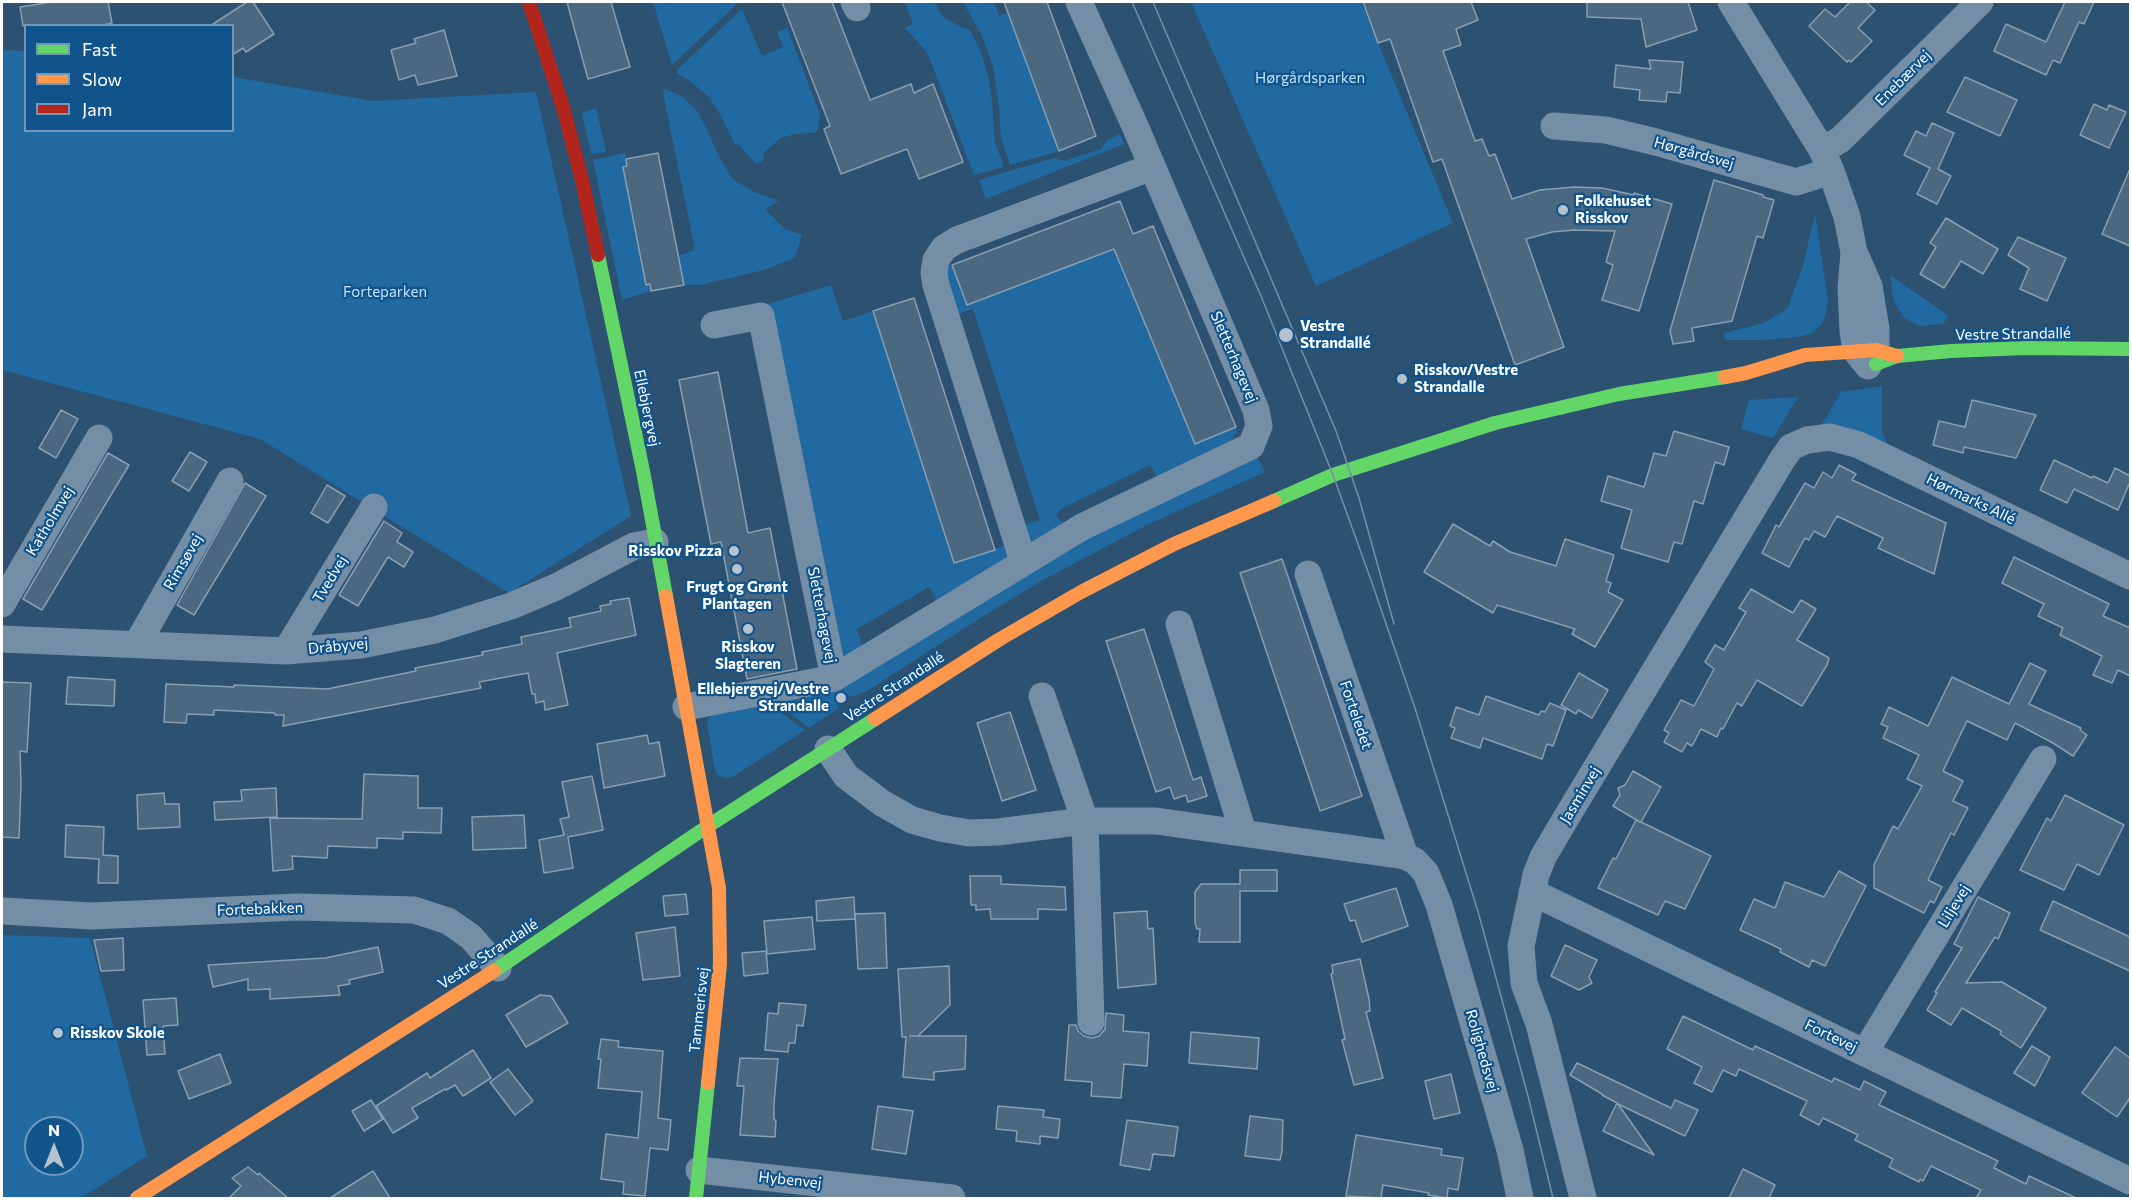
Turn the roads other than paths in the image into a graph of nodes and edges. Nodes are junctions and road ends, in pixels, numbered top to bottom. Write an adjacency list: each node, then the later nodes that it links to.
1 (529, 2): 17 (street, Ellebjergvej)
2 (1079, 2): 7 (street, Sletterhagevej)
3 (1731, 2): 6 (street)
4 (1980, 2): 6 (street, Enebærvej)
5 (1554, 126): 6 (street, Hørgårdsvej)
6 (1826, 161): 10 (street)
7 (1152, 167): 18 (street); 18 (street, Sletterhagevej)
8 (714, 325): 26 (street, Sletterhagevej)
9 (2130, 349): 10 (street, Vestre Strandallé)
10 (1871, 358): 11 (street, Vestre Strandallé)
11 (1746, 373): 12 (street, Vestre Strandallé); 29 (street, Vestre Strandallé)
12 (1786, 374)
13 (99, 438): 21 (street, Katholmvej)
14 (1807, 440): 20 (street, Hørmarks Allé); 35 (street, Jasminvej)
15 (230, 481): 24 (street, Rimsøvej)
16 (374, 507): 25 (street, Tvedvej)
17 (655, 542): 25 (street, Dråbyvej); 28 (street, Ellebjergvej)
18 (1023, 561): 26 (street, Sletterhagevej)
19 (1308, 574): 34 (street, Forteledet)
20 (2130, 576)
21 (2, 604)
22 (1179, 624): 33 (street)
23 (2, 639): 24 (street, Dråbyvej)
24 (136, 644): 25 (street, Dråbyvej)
25 (286, 651)
26 (834, 678): 28 (street, Sletterhagevej)
27 (1042, 696): 31 (street)
28 (686, 707): 32 (street, Ellebjergvej)
29 (828, 749): 31 (street); 32 (street, Vestre Strandallé)
30 (2043, 759): 40 (street, Liljevej)
31 (1085, 821): 33 (street); 39 (street)
32 (708, 826): 38 (street, Vestre Strandallé); 41 (street, Tammerisvej)
33 (1244, 832): 34 (street)
34 (1405, 856): 36 (street, Forteledet)
35 (1532, 892): 40 (street, Fortevej); 47 (street, Jasminvej)
36 (1439, 905): 46 (street, Rolighedsvej)
37 (2, 911): 38 (street, Fortebakken)
38 (498, 968): 43 (street, Vestre Strandallé)
39 (1091, 1022)
40 (1864, 1052): 42 (street, Fortevej)
41 (699, 1170): 44 (street, Tammerisvej); 45 (street, Hybenvej)
42 (2130, 1181)
43 (137, 1198)
44 (696, 1198)
45 (952, 1198)
46 (1520, 1198)
47 (1583, 1198)

